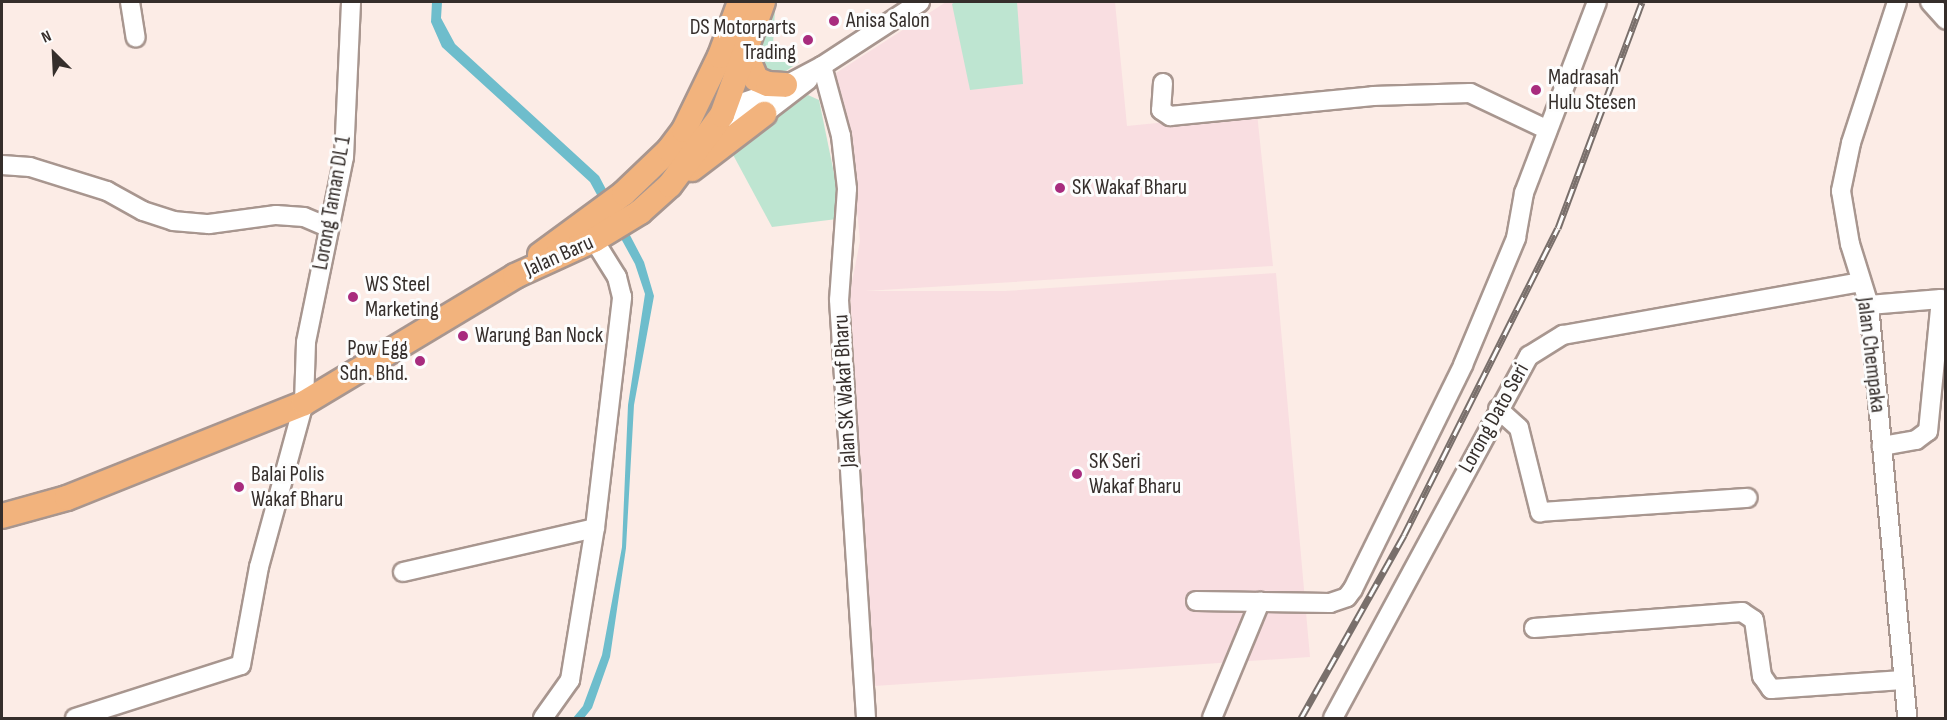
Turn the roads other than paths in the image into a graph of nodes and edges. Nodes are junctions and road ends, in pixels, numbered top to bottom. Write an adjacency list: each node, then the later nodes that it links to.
1 (130, 2): 10 (street)
2 (351, 2): 22 (street, Lorong Taman DL 1)
3 (740, 2): 12 (main road, Jalan Baru)
4 (763, 2): 11 (main road, Jalan Baru)
5 (920, 2): 13 (street)
6 (1597, 2): 19 (street)
7 (1897, 2): 25 (street, Jalan Chempaka)
8 (1930, 2): 9 (street)
9 (1946, 20)
10 (136, 38)
11 (746, 55): 15 (main road); 16 (main road, Jalan Baru)
12 (720, 56): 16 (main road); 18 (main road, Jalan Baru)
13 (822, 66): 15 (street); 17 (street); 40 (street, Jalan SK Wakaf Bharu)
14 (1163, 83): 19 (street)
15 (785, 85): 16 (street)
16 (722, 106): 17 (street); 18 (main road); 21 (main road, Jalan Baru)
17 (764, 114): 21 (main road)
18 (684, 130): 24 (main road, Jalan Baru)
19 (1548, 130): 35 (street)
20 (2, 165): 22 (street)
21 (670, 185): 23 (main road, Jalan Baru)
22 (328, 227): 27 (street, Lorong Taman DL 1)
23 (594, 240): 24 (main road, Jalan Baru); 32 (street)
24 (515, 276): 27 (main road)
25 (1860, 282): 26 (street, Jalan Chempaka); 28 (street, Lorong Dato Seri)
26 (1869, 305): 29 (street, Jalan Chempaka); 29 (street)
27 (304, 403): 31 (main road); 38 (street, Lorong Taman DL 1)
28 (1498, 408): 30 (street); 42 (street, Lorong Dato Seri)
29 (1882, 446): 37 (street, Jalan Chempaka)
30 (1748, 498)
31 (2, 516)
32 (595, 528): 33 (street); 39 (street)
33 (403, 572)
34 (1196, 601): 35 (street)
35 (1260, 602): 41 (street)
36 (1534, 628): 37 (street)
37 (1903, 680): 43 (street, Jalan Chempaka)
38 (75, 718)
39 (543, 718)
40 (866, 718)
41 (1212, 718)
42 (1333, 718)
43 (1907, 718)

